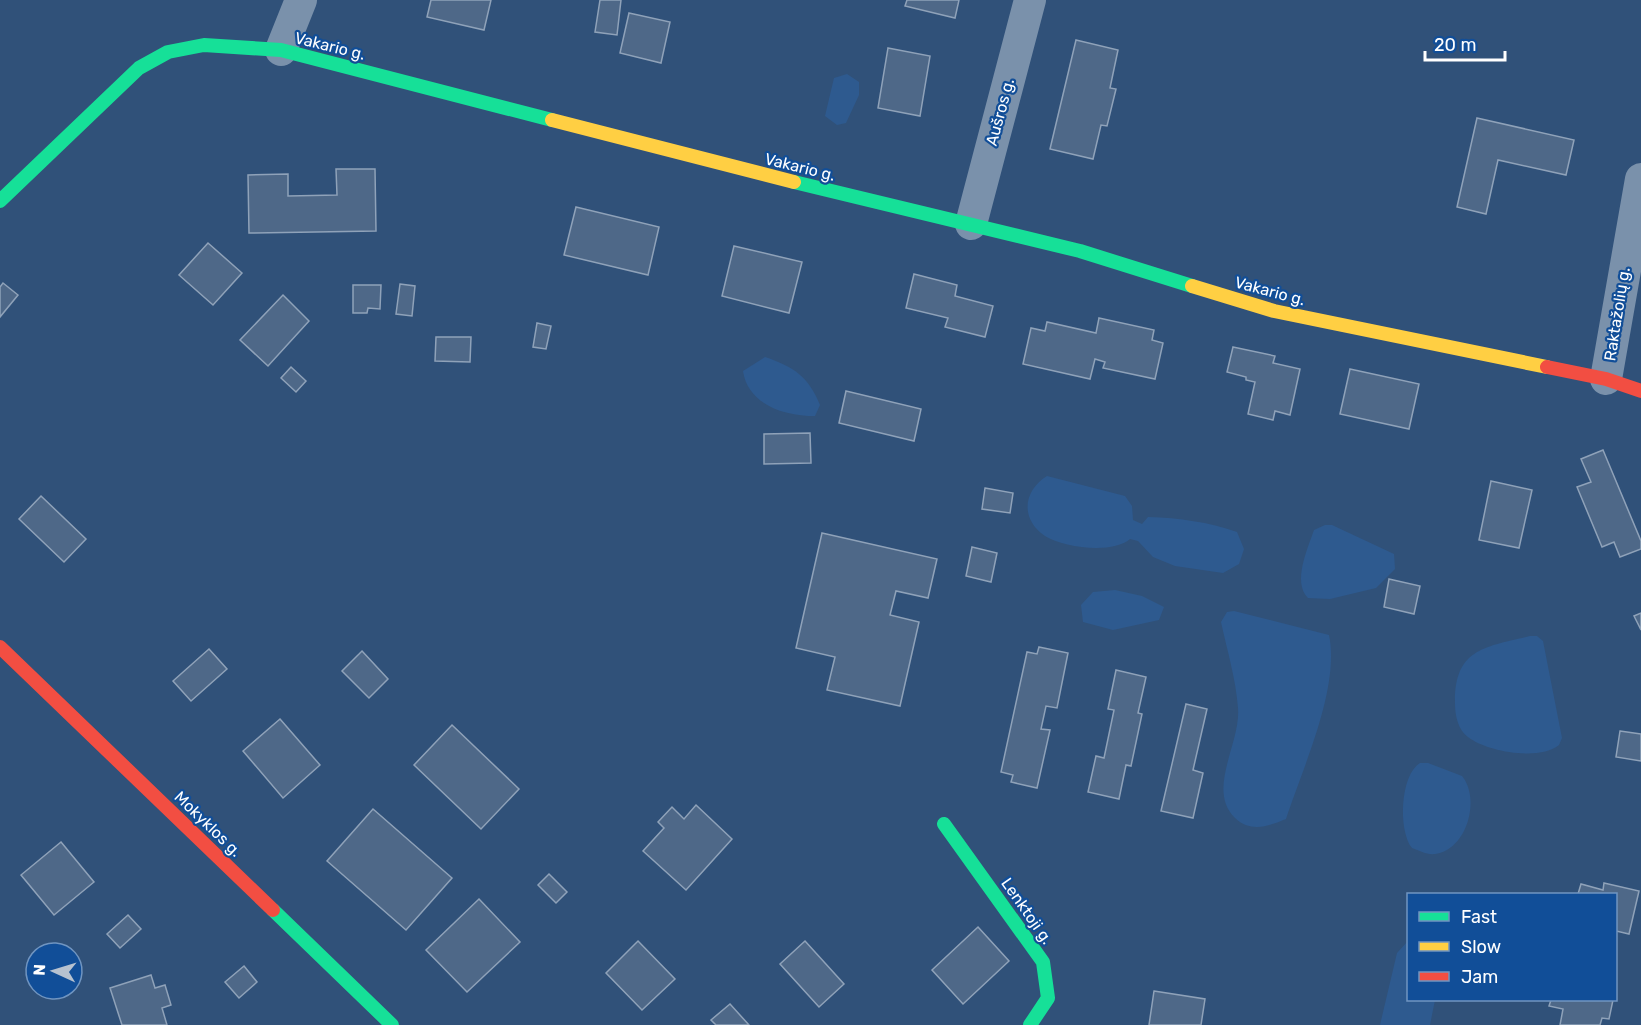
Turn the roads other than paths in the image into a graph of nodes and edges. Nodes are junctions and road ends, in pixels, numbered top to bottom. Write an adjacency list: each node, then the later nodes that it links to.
1 (300, 0): 3 (street)
2 (1030, 0): 6 (street, Aušros g.)
3 (281, 50): 5 (street, Vakario g.); 6 (street, Vakario g.)
4 (1641, 179): 7 (street, Raktažolių g.)
5 (0, 201)
6 (971, 224): 7 (street, Vakario g.)
7 (1606, 379): 8 (street, Vakario g.)
8 (1641, 391)
9 (0, 647): 11 (street, Mokyklos g.)
10 (944, 824): 12 (street, Lenktoji g.)
11 (392, 1025)
12 (1030, 1025)

